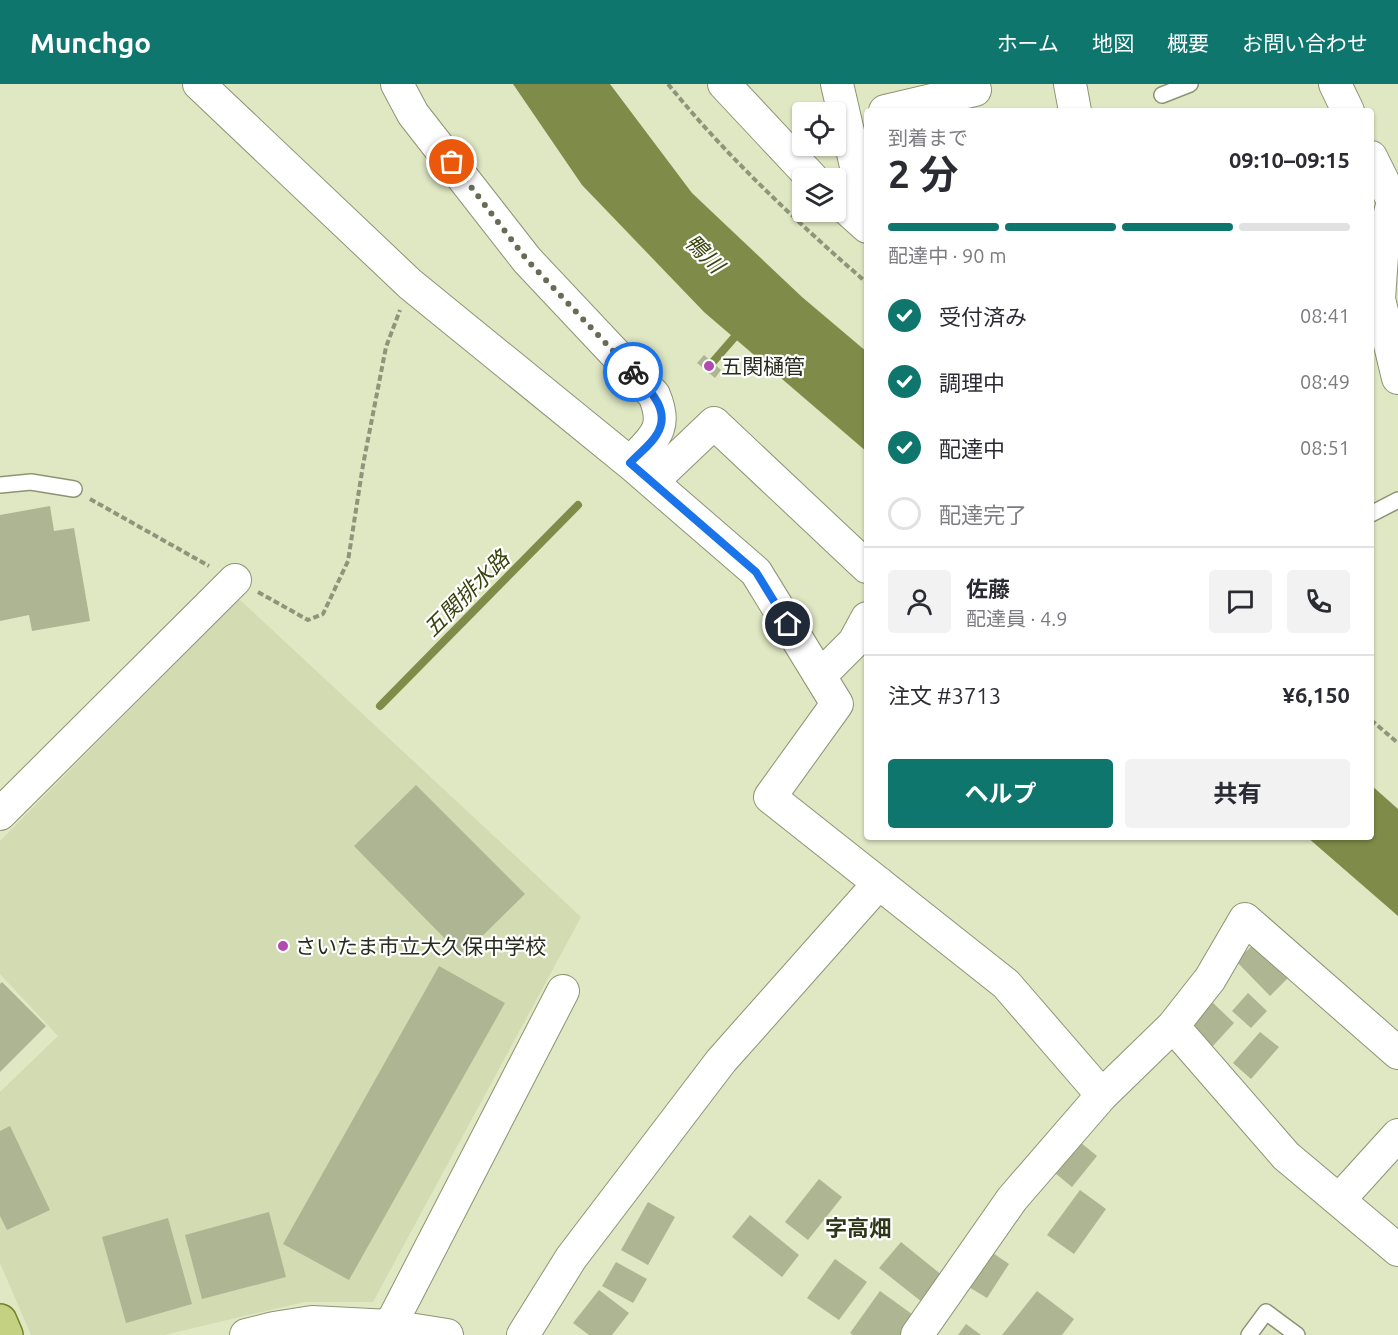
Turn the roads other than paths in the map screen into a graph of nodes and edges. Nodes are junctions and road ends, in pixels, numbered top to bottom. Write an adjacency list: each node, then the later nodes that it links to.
1 (199, 84): 21 (street)
2 (397, 84): 21 (street)
3 (724, 84): 15 (street)
4 (837, 84): 13 (street)
5 (1070, 84): 11 (street)
6 (1190, 84): 9 (lane)
7 (1335, 84): 12 (street)
8 (977, 95): 10 (street)
9 (1161, 95)
10 (902, 108)
11 (1074, 108)
12 (1347, 108)
13 (856, 118): 16 (street)
14 (1374, 166): 17 (street)
15 (803, 168)
16 (864, 188)
17 (1396, 199): 20 (street)
18 (846, 208): 19 (street)
19 (864, 224)
20 (1398, 378)
21 (641, 472): 26 (street); 29 (street)
22 (0, 485): 23 (lane)
23 (74, 489)
24 (1398, 500): 25 (lane)
25 (1374, 512)
26 (864, 564)
27 (235, 580): 30 (street)
28 (864, 624): 29 (street)
29 (820, 676): 31 (street)
30 (0, 814)
31 (879, 883): 35 (street); 44 (street)
32 (563, 991): 40 (street)
33 (1173, 1026): 34 (street); 35 (street); 37 (street)
34 (1398, 1053)
35 (1102, 1095): 45 (street)
36 (1398, 1135): 37 (street)
37 (1339, 1200): 38 (street)
38 (1398, 1250)
39 (0, 1321): 41 (main road)
40 (391, 1331): 42 (street); 43 (street)
41 (6, 1335)
42 (246, 1335)
43 (447, 1335)
44 (523, 1335)
45 (917, 1335)
46 (1249, 1335): 47 (lane)
47 (1298, 1335)

